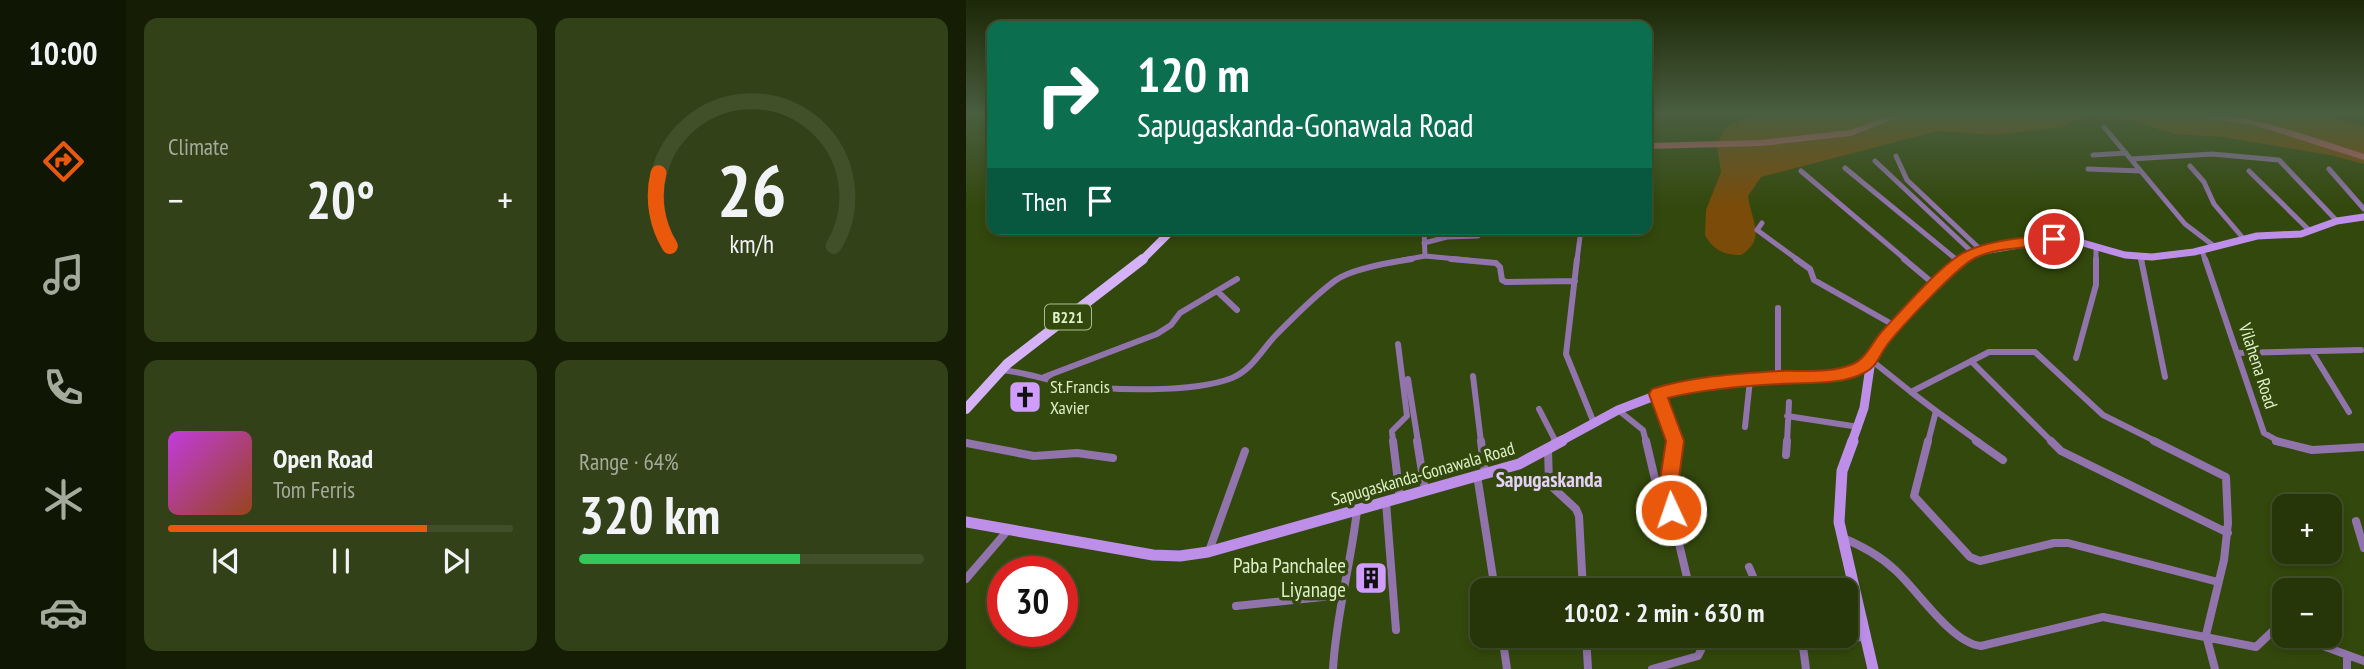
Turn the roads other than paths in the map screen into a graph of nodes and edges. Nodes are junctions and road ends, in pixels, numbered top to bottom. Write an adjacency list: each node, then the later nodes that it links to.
1 (2119, 145): 2 (street)
2 (2126, 153): 3 (street); 5 (street)
3 (2093, 155)
4 (1896, 156): 27 (street)
5 (2131, 159): 12 (street); 15 (street)
6 (1875, 161): 27 (street)
7 (2190, 166): 22 (street)
8 (1845, 168): 30 (street)
9 (2088, 169): 12 (street)
10 (2329, 169): 14 (street)
11 (1801, 171): 33 (street)
12 (2141, 171): 24 (street)
13 (2249, 171): 17 (street)
14 (2363, 216): 15 (street, Sapugaskanda-Gonawala Road)
15 (2337, 220): 17 (street, Sapugaskanda-Gonawala Road)
16 (1762, 223): 37 (street)
17 (2311, 231): 22 (street, Sapugaskanda-Gonawala Road)
18 (1167, 235): 45 (main road, B221)
19 (1424, 235): 23 (street)
20 (1580, 235): 32 (street)
21 (1478, 236): 23 (street)
22 (2244, 238): 24 (street, Sapugaskanda-Gonawala Road)
23 (1424, 243): 28 (street)
24 (2214, 246): 26 (street, Sapugaskanda-Gonawala Road)
25 (2096, 247): 27 (street, Sapugaskanda-Gonawala Road); 29 (street, Sapugaskanda-Gonawala Road); 42 (street)
26 (2202, 250): 29 (street, Sapugaskanda-Gonawala Road); 41 (street, Vilahena Road)
27 (1977, 252): 30 (street, Sapugaskanda-Gonawala Road)
28 (1425, 256): 32 (street); 47 (street)
29 (2141, 257): 48 (street)
30 (1960, 263): 33 (street, Sapugaskanda-Gonawala Road)
31 (1237, 279): 34 (street)
32 (1575, 281): 61 (street)
33 (1935, 285): 37 (street, Sapugaskanda-Gonawala Road)
34 (1217, 291): 36 (street); 47 (street)
35 (1778, 308): 49 (street)
36 (1237, 310)
37 (1897, 327): 43 (street, Sapugaskanda-Gonawala Road)
38 (1398, 344): 74 (street)
39 (2361, 350): 40 (street)
40 (2312, 352): 41 (street); 59 (street)
41 (2238, 353): 66 (street, Vilahena Road)
42 (2076, 358)
43 (1871, 360): 49 (street, Sapugaskanda-Gonawala Road); 52 (street); 63 (street)
44 (1971, 361): 52 (street); 80 (street); 80 (street)
45 (1001, 370): 47 (street); 55 (main road, B221)
46 (1473, 376): 71 (street)
47 (1043, 377)
48 (2165, 377)
49 (1778, 378): 51 (street, Sapugaskanda-Gonawala Road)
50 (1408, 379): 73 (street)
51 (1750, 380): 53 (street, Sapugaskanda-Gonawala Road); 62 (street)
52 (1911, 392): 58 (street)
53 (1658, 394): 57 (street, Sapugaskanda-Gonawala Road); 87 (street)
54 (1789, 402): 60 (street)
55 (966, 409)
56 (1538, 409): 65 (street)
57 (1618, 410): 61 (street, Sapugaskanda-Gonawala Road); 72 (street)
58 (1936, 411): 70 (street); 90 (street)
59 (2349, 412)
60 (1787, 416): 63 (street); 68 (street)
61 (1594, 423): 65 (street, Sapugaskanda-Gonawala Road)
62 (1745, 427)
63 (1859, 427): 81 (street)
64 (966, 443): 69 (street)
65 (1553, 446): 71 (street, Sapugaskanda-Gonawala Road); 86 (street)
66 (2364, 447)
67 (1245, 451): 83 (street)
68 (1786, 455)
69 (1113, 458)
70 (2003, 460)
71 (1481, 474): 73 (street, Sapugaskanda-Gonawala Road); 85 (street)
72 (1655, 479)
73 (1425, 490): 74 (street, Sapugaskanda-Gonawala Road)
74 (1400, 498): 75 (street, Sapugaskanda-Gonawala Road)
75 (1387, 502): 76 (street, Sapugaskanda-Gonawala Road); 93 (street)
76 (1357, 510): 83 (street, Sapugaskanda-Gonawala Road); 91 (street)
77 (2356, 521): 82 (street)
78 (966, 522): 79 (street, Sapugaskanda-Gonawala Road)
79 (1008, 530): 83 (street, Sapugaskanda-Gonawala Road); 89 (street)
80 (2228, 533): 90 (street)
81 (1841, 538): 95 (street); 97 (street)
82 (2364, 548)
83 (1208, 552)
84 (1749, 567): 88 (street)
85 (1494, 578)
86 (1582, 578)
87 (1686, 578)
88 (1753, 578)
89 (966, 579)
90 (2218, 582): 95 (street)
91 (1342, 595): 92 (street); 105 (street)
92 (1236, 606)
93 (1396, 630)
94 (2272, 632): 95 (street)
95 (2206, 635): 111 (street)
96 (1858, 637): 97 (street)
97 (1866, 637): 110 (street)
98 (1504, 648): 106 (street)
99 (1587, 648): 107 (street)
100 (1702, 648): 108 (street)
101 (1802, 648): 109 (street)
102 (2330, 648): 103 (street)
103 (2347, 654): 104 (street); 112 (street)
104 (2364, 661)
105 (1334, 669)
106 (1507, 669)
107 (1588, 669)
108 (1652, 669)
109 (1806, 669)
110 (1873, 669)
111 (2215, 669)
112 (2347, 669)

